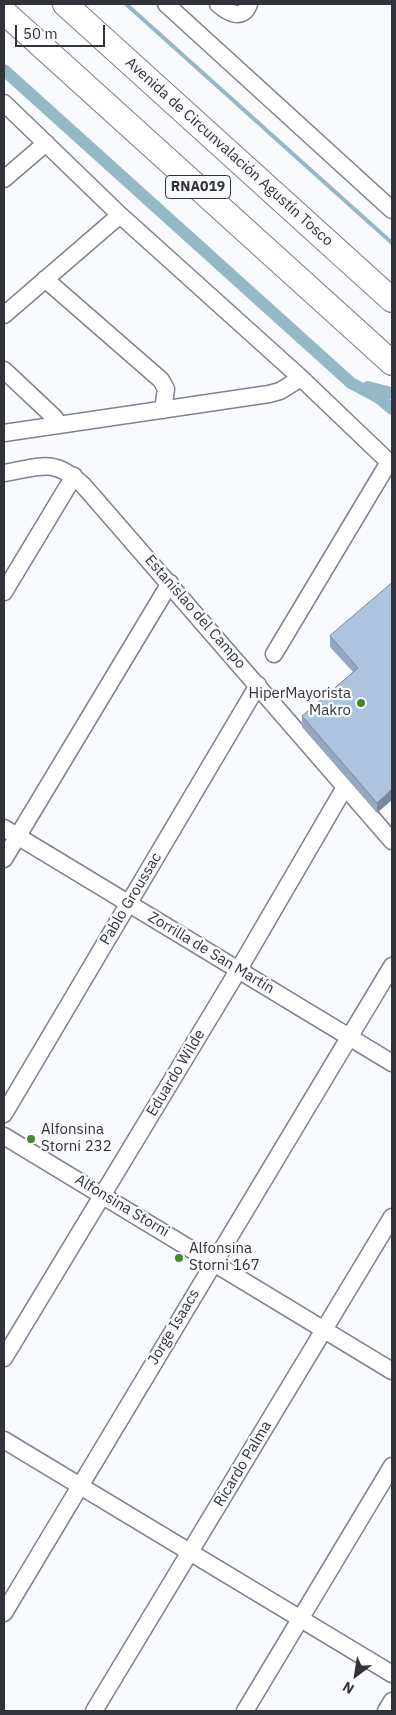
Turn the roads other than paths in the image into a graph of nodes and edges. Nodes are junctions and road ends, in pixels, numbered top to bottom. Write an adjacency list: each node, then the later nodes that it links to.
1 (65, 4): 12 (highway, Avenida de Circunvalación Agustín Tosco / RNA019)
2 (166, 4): 9 (street)
3 (218, 4): 4 (street)
4 (249, 4)
5 (4, 12): 14 (highway, RNA019)
6 (4, 103): 7 (street)
7 (46, 144): 8 (street); 10 (street)
8 (4, 179)
9 (392, 210)
10 (120, 215): 11 (street); 18 (street)
11 (45, 279): 13 (street); 19 (street)
12 (392, 300)
13 (4, 315)
14 (360, 334): 15 (highway, RNA019); 17 (highway)
15 (392, 363)
16 (4, 370): 20 (street)
17 (392, 372)
18 (301, 378): 19 (street); 22 (street)
19 (163, 410): 20 (street)
20 (57, 425): 21 (street)
21 (4, 432)
22 (391, 464): 27 (street)
23 (4, 473): 24 (street)
24 (74, 476): 25 (street, Estanislao del Campo); 26 (street)
25 (170, 583): 28 (street, Estanislao del Campo); 30 (street)
26 (4, 592)
27 (274, 654)
28 (258, 684): 29 (street, Estanislao del Campo); 33 (street, Pablo Groussac)
29 (345, 787): 31 (street, Estanislao del Campo); 35 (street, Eduardo Wilde)
30 (11, 832): 32 (street); 33 (street, Zorrilla de San Martín)
31 (392, 841)
32 (4, 859)
33 (128, 904): 35 (street, Zorrilla de San Martín); 38 (street, Pablo Groussac)
34 (392, 966): 36 (street, Jorge Isaacs)
35 (239, 969): 36 (street, Zorrilla de San Martín); 40 (street, Eduardo Wilde)
36 (350, 1037): 37 (street, Zorrilla de San Martín); 42 (street, Jorge Isaacs)
37 (392, 1063)
38 (4, 1114)
39 (4, 1136): 40 (street, Alfonsina Storni)
40 (103, 1195): 42 (street, Alfonsina Storni); 44 (street, Eduardo Wilde)
41 (392, 1217): 43 (street, Ricardo Palma)
42 (214, 1261): 43 (street, Alfonsina Storni); 48 (street, Jorge Isaacs)
43 (325, 1329): 45 (street, Alfonsina Storni); 49 (street, Ricardo Palma)
44 (4, 1358)
45 (392, 1371)
46 (4, 1440): 48 (street)
47 (392, 1466): 51 (street)
48 (80, 1485): 49 (street); 50 (street, Jorge Isaacs)
49 (190, 1553): 51 (street); 54 (street, Ricardo Palma)
50 (4, 1613)
51 (301, 1619): 52 (street); 55 (street)
52 (392, 1674)
53 (392, 1701): 56 (street)
54 (94, 1711)
55 (245, 1711)
56 (386, 1711)

